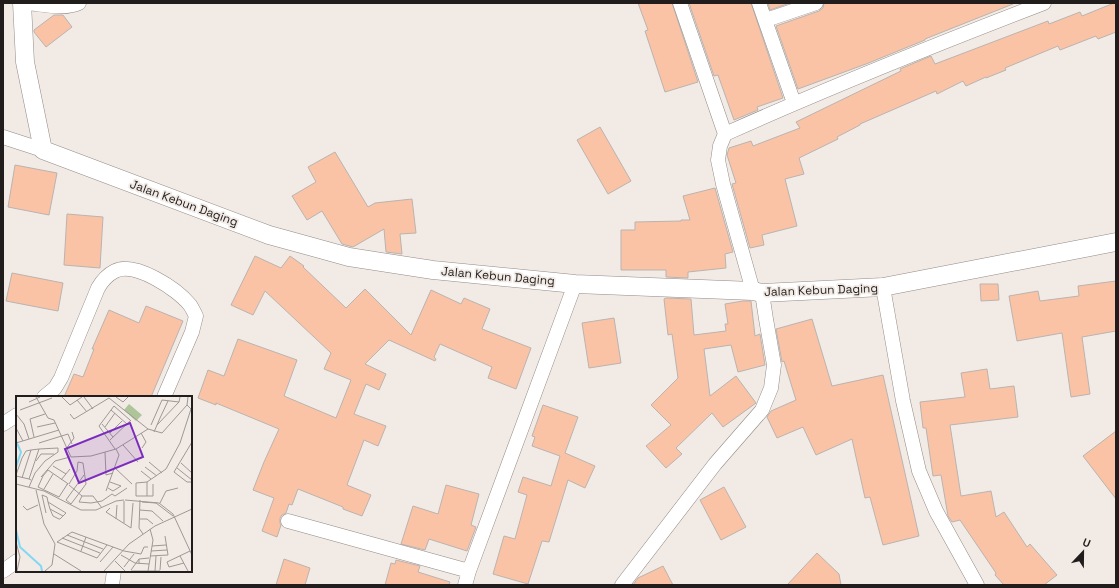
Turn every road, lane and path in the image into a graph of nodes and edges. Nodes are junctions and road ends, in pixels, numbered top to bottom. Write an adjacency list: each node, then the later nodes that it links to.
1 (22, 3): 12 (street)
2 (26, 3): 3 (street)
3 (79, 3)
4 (680, 3): 10 (street)
5 (759, 3): 8 (street)
6 (816, 3): 8 (street)
7 (1044, 3): 9 (street)
8 (766, 20): 9 (street)
9 (794, 103): 10 (street)
10 (725, 134): 16 (street)
11 (3, 137): 12 (street)
12 (43, 150): 14 (street, Jalan Kebun Daging)
13 (1116, 242): 15 (street, Jalan Kebun Daging)
14 (575, 284): 16 (street, Jalan Kebun Daging); 24 (street)
15 (883, 287): 16 (street, Jalan Kebun Daging); 29 (street)
16 (757, 292): 26 (street)
17 (45, 396): 18 (street)
18 (164, 396)
19 (16, 416): 20 (street)
20 (3, 424)
21 (288, 521): 24 (street)
22 (16, 562): 23 (street)
23 (3, 570)
24 (469, 571): 28 (street)
25 (114, 572): 27 (street)
26 (625, 583)
27 (112, 585)
28 (465, 585)
29 (976, 585)

